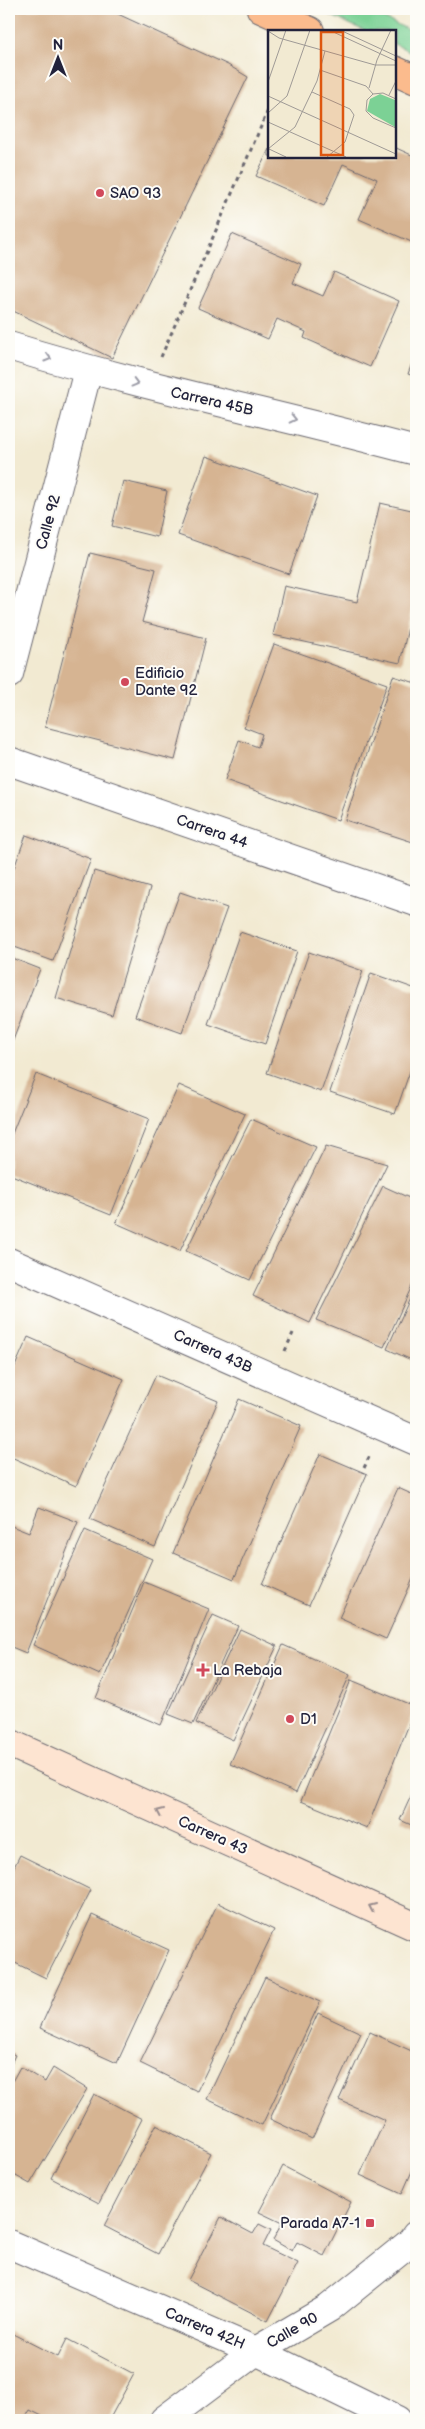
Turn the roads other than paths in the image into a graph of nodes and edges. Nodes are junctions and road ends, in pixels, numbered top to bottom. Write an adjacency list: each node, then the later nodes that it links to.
1 (261, 9): 2 (main road)
2 (308, 30)
3 (395, 70): 4 (main road)
4 (416, 80)
5 (9, 346): 6 (street, Carrera 45B, one-way to 6)
6 (88, 370): 7 (street, Carrera 45B, one-way to 7); 8 (street, Calle 92)
7 (416, 451)
8 (9, 674)
9 (9, 761): 10 (street, Carrera 44)
10 (416, 902)
11 (9, 1262): 12 (street, Carrera 43B)
12 (416, 1441)
13 (9, 1743): 14 (street, Carrera 43, one-way to 13)
14 (416, 1927)
15 (416, 2235): 17 (street, Calle 90)
16 (9, 2244): 17 (street, Carrera 42H)
17 (256, 2351): 18 (street, Calle 90); 19 (street, Carrera 42H)
18 (164, 2420)
19 (397, 2420)

